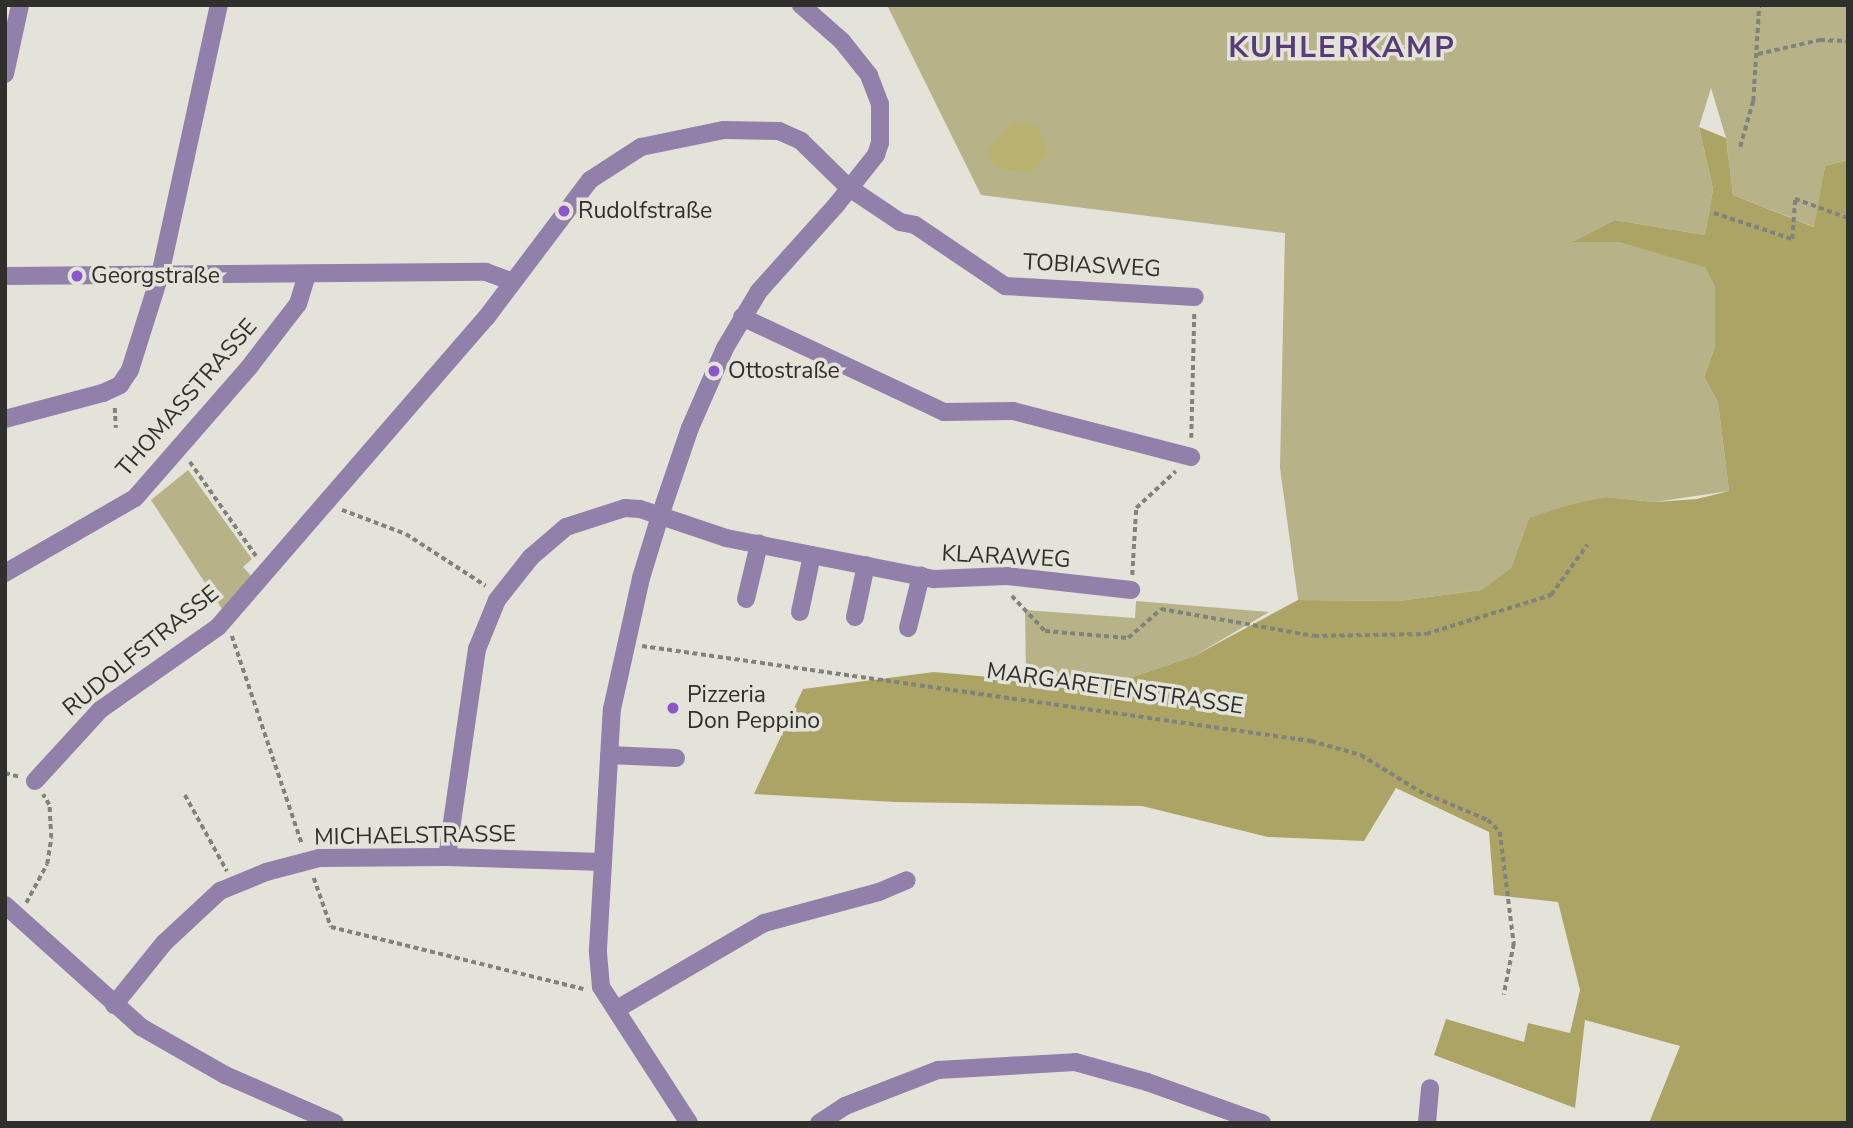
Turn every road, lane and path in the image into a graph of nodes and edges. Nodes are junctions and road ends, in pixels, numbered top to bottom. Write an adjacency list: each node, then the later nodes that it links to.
1 (20, 5): 7 (street)
2 (219, 5): 13 (street)
3 (801, 5): 9 (street)
4 (1759, 5): 6 (path)
5 (1848, 41): 6 (path)
6 (1758, 54): 8 (path)
7 (5, 74)
8 (1740, 147)
9 (848, 187): 15 (street, RUDOLFSTRASSE); 16 (street, TOBIASWEG); 17 (street)
10 (1714, 213): 11 (path)
11 (1848, 218)
12 (307, 274): 13 (street); 15 (street); 19 (street, THOMASSTRASSE)
13 (160, 275): 14 (street); 18 (street)
14 (5, 276)
15 (511, 281): 23 (street, RUDOLFSTRASSE)
16 (1195, 296): 20 (path)
17 (743, 317): 20 (street); 24 (street)
18 (5, 419)
19 (181, 448): 21 (path); 30 (street, THOMASSTRASSE)
20 (1191, 457): 33 (path)
21 (211, 492): 22 (path); 29 (path)
22 (207, 496)
23 (327, 503): 29 (street, RUDOLFSTRASSE); 34 (path)
24 (660, 516): 25 (street, KLARAWEG); 34 (street); 40 (street)
25 (759, 544): 27 (street, KLARAWEG); 35 (street)
26 (1587, 545): 32 (path)
27 (812, 555): 28 (street, KLARAWEG); 36 (street)
28 (866, 565): 31 (street, KLARAWEG); 37 (street)
29 (267, 572): 38 (street, RUDOLFSTRASSE)
30 (5, 573)
31 (921, 576): 32 (street, KLARAWEG); 39 (street, KLARAWEG)
32 (996, 579): 33 (street, KLARAWEG)
33 (1131, 590)
34 (500, 595): 45 (street)
35 (746, 599)
36 (800, 611)
37 (855, 617)
38 (226, 618): 43 (street, RUDOLFSTRASSE); 46 (path)
39 (908, 628)
40 (626, 643): 41 (street); 52 (path, MARGARETENSTRASSE)
41 (609, 755): 42 (street); 47 (street)
42 (676, 758)
43 (35, 781): 50 (path)
44 (185, 795): 49 (path)
45 (446, 857): 46 (street, MICHAELSTRASSE); 47 (street, MICHAELSTRASSE)
46 (308, 861): 49 (street, MICHAELSTRASSE); 51 (path)
47 (603, 862): 51 (street)
48 (907, 880): 54 (street)
49 (234, 885): 53 (street, MICHAELSTRASSE)
50 (10, 910): 53 (street)
51 (601, 986): 54 (street)
52 (1504, 995)
53 (114, 1005): 56 (street)
54 (617, 1009): 57 (street)
55 (1430, 1088): 60 (street)
56 (335, 1123)
57 (690, 1123)
58 (819, 1123): 59 (street)
59 (1262, 1123)
60 (1427, 1123)

